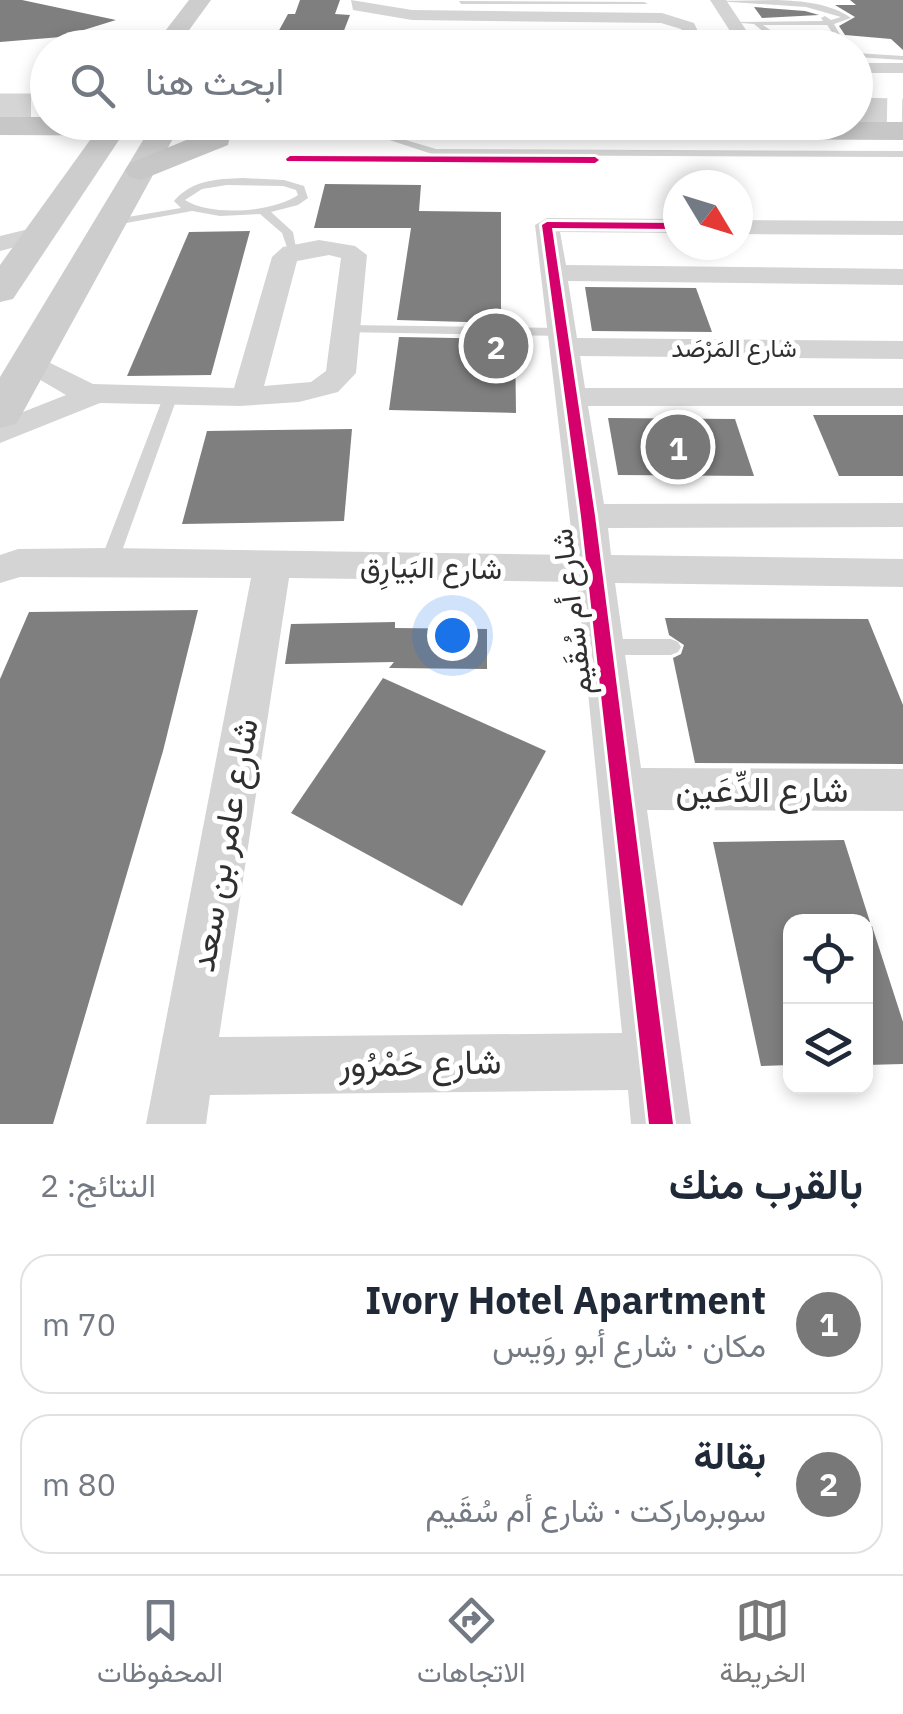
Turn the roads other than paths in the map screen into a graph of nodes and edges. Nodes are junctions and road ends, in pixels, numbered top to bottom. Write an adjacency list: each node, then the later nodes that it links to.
1 (200, 0): 16 (street)
2 (359, 0): 10 (street)
3 (718, 0): 4 (lane); 11 (street)
4 (746, 1): 5 (lane); 12 (lane)
5 (769, 1): 7 (lane); 13 (lane)
6 (461, 2): 10 (lane)
7 (790, 2): 8 (lane); 14 (lane)
8 (810, 2): 15 (lane); 15 (lane)
9 (646, 7): 10 (street); 17 (street)
10 (536, 9)
11 (733, 22): 12 (lane); 18 (street)
12 (761, 22): 13 (lane); 19 (lane)
13 (786, 22): 14 (lane)
14 (808, 22): 15 (lane)
15 (829, 22): 20 (lane)
16 (178, 30)
17 (690, 30)
18 (738, 30)
19 (764, 30)
20 (835, 30)
21 (873, 56): 22 (lane)
22 (903, 58)
23 (873, 68): 24 (street)
24 (903, 68)
25 (873, 131): 26 (main road)
26 (903, 131)
27 (60, 140): 35 (main road)
28 (105, 140): 35 (street)
29 (158, 140): 36 (street)
30 (218, 140): 36 (main road)
31 (398, 140): 33 (lane)
32 (806, 140): 33 (lane)
33 (781, 154): 34 (lane)
34 (903, 154)
35 (91, 161): 43 (street)
36 (141, 170): 39 (street)
37 (186, 210): 38 (lane); 38 (lane); 39 (lane)
38 (263, 210): 45 (lane)
39 (110, 224): 52 (street)
40 (663, 226): 46 (street, شارع أم سُقَيم)
41 (753, 227): 42 (street)
42 (903, 228)
43 (41, 233): 44 (street); 48 (street)
44 (0, 244)
45 (293, 251): 49 (street); 54 (street)
46 (554, 273): 47 (street); 50 (street, شارع أم سُقَيم)
47 (903, 278)
48 (2, 283)
49 (347, 329): 50 (lane); 54 (street)
50 (563, 339): 51 (street, شارع المَرْصَد); 56 (street, شارع أم سُقَيم)
51 (903, 350)
52 (30, 362): 53 (street); 58 (street)
53 (96, 394): 55 (street); 59 (street)
54 (247, 394): 55 (street)
55 (170, 396): 63 (lane)
56 (570, 397): 57 (street); 61 (street, شارع أم سُقَيم)
57 (903, 397)
58 (0, 414)
59 (0, 433)
60 (903, 515): 61 (street)
61 (588, 516): 65 (street, شارع أم سُقَيم)
62 (6, 562): 63 (street, شارع البَيارِق)
63 (109, 562): 64 (street, شارع البَيارِق)
64 (272, 565): 65 (street, شارع البَيارِق); 72 (street, شارع عامر بن سعد)
65 (592, 571): 66 (street, شارع البَيارِق); 67 (street, شارع أم سُقَيم)
66 (903, 573)
67 (602, 647): 68 (lane); 69 (street, شارع أم سُقَيم)
68 (671, 647)
69 (622, 789): 70 (street, شارع الدِّعَين); 71 (street, شارع أم سُقَيم)
70 (903, 790)
71 (653, 1060): 72 (street, شارع حَمْرُور); 74 (street, شارع أم سُقَيم)
72 (187, 1066): 73 (street, شارع عامر بن سعد)
73 (176, 1124)
74 (661, 1124)

